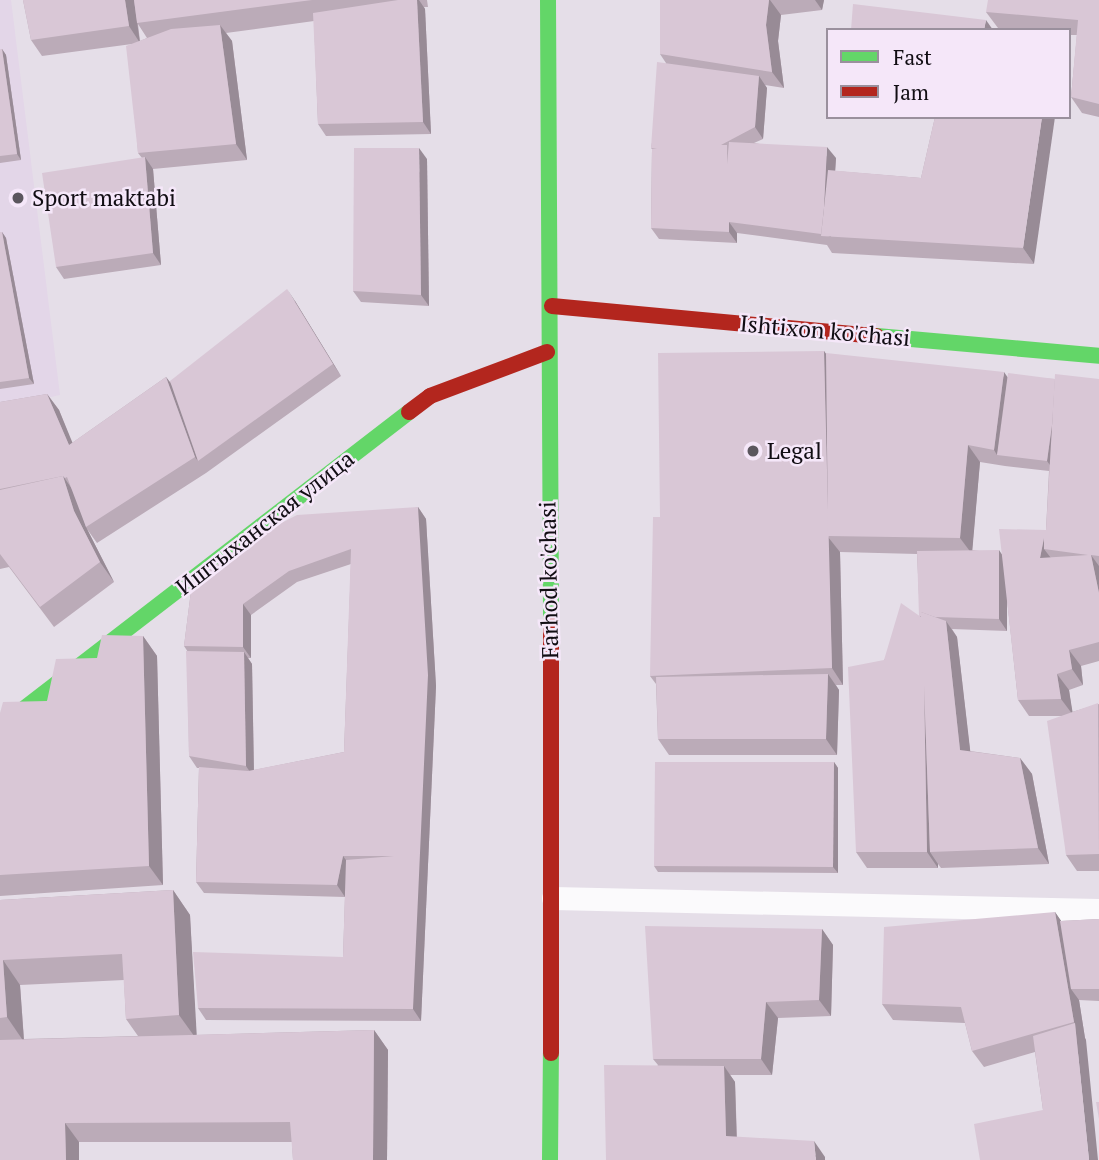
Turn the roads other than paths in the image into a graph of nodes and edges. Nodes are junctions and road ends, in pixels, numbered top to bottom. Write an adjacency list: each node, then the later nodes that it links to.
1 (548, 0): 2 (street, Farhod ko'chasi)
2 (552, 306): 3 (street, Farhod ko'chasi); 4 (street, Ishtixon ko'chasi)
3 (547, 352): 5 (street, Иштыханская улица); 6 (street, Farhod ko'chasi)
4 (1099, 356)
5 (0, 726)
6 (553, 898): 7 (lane); 8 (street, Farhod ko'chasi)
7 (1099, 910)
8 (550, 1160)

